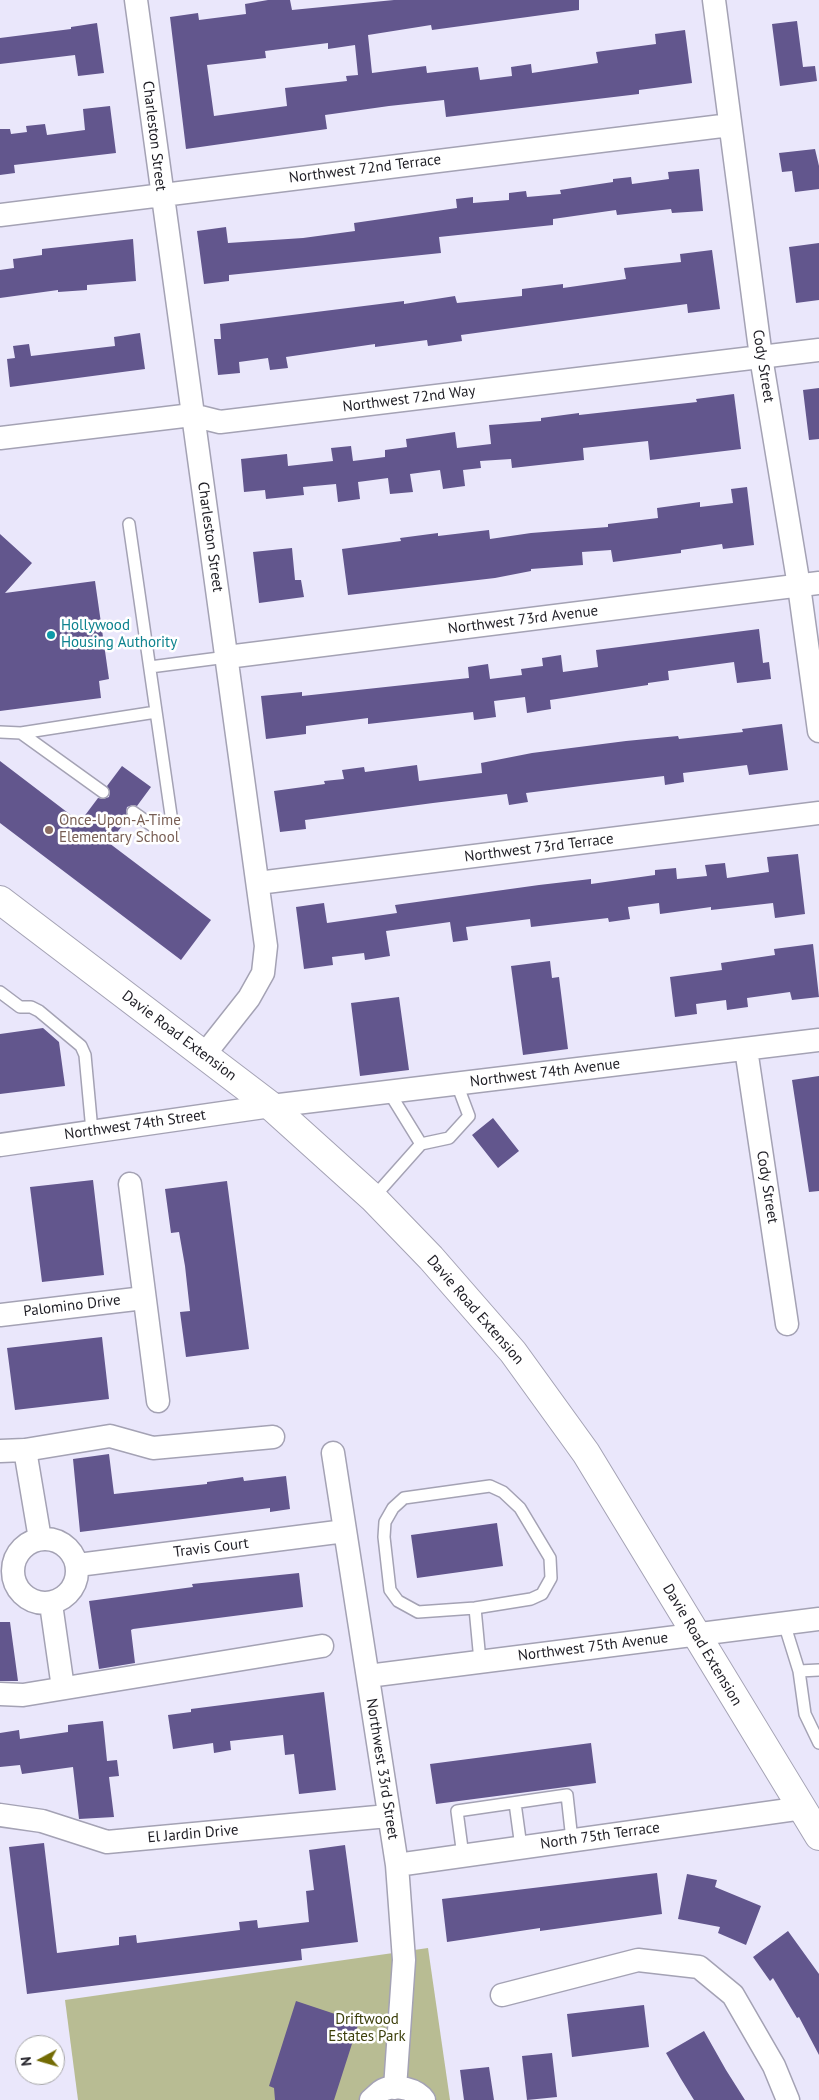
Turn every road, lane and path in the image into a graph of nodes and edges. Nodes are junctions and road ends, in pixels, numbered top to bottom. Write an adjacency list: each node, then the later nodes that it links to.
1 (136, 0): 4 (street, Charleston Street)
2 (714, 0): 3 (street, Cody Street)
3 (730, 125): 4 (street, Northwest 72nd Terrace); 7 (street, Cody Street)
4 (161, 194): 5 (street, Northwest 72nd Terrace); 8 (street, Charleston Street)
5 (0, 215)
6 (819, 350): 7 (street, Northwest 72nd Way)
7 (761, 357): 8 (street, Northwest 72nd Way); 11 (street, Cody Street)
8 (192, 414): 9 (street, Northwest 72nd Way); 12 (street, Charleston Street)
9 (0, 438)
10 (129, 524): 13 (lane)
11 (809, 585): 12 (street, Northwest 73rd Avenue); 15 (street, Cody Street)
12 (227, 657): 13 (lane); 21 (street, Charleston Street)
13 (150, 667): 14 (lane)
14 (156, 712): 17 (lane); 19 (lane)
15 (819, 731)
16 (0, 732): 17 (lane)
17 (21, 733): 18 (lane)
18 (103, 792)
19 (133, 812)
20 (819, 813): 21 (street, Northwest 73rd Terrace)
21 (258, 883): 26 (street, Charleston Street)
22 (0, 900): 26 (main road, Davie Road Extension)
23 (0, 992): 30 (lane)
24 (819, 1040): 25 (street, Northwest 74th Avenue)
25 (746, 1049): 27 (street, Northwest 74th Avenue); 37 (street, Cody Street)
26 (204, 1055): 29 (main road, Davie Road Extension)
27 (457, 1084): 28 (street, Northwest 74th Avenue); 31 (lane)
28 (389, 1092): 29 (street, Northwest 74th Avenue); 31 (lane)
29 (271, 1106): 30 (street, Northwest 74th Street); 34 (main road, Davie Road Extension)
30 (92, 1132): 32 (street, Northwest 74th Street)
31 (422, 1144): 34 (lane)
32 (0, 1145)
33 (130, 1184): 35 (street)
34 (373, 1198): 50 (main road, Davie Road Extension)
35 (144, 1298): 36 (street, Palomino Drive); 38 (street)
36 (0, 1315)
37 (787, 1324)
38 (158, 1401)
39 (273, 1437): 40 (street)
40 (25, 1450): 41 (street); 44 (street)
41 (0, 1451)
42 (333, 1453): 43 (street, Northwest 33rd Street)
43 (345, 1531): 45 (street, Travis Court); 55 (street, Northwest 33rd Street)
44 (40, 1539): 45 (street); 46 (street)
45 (78, 1565): 46 (street)
46 (51, 1604): 56 (street)
47 (475, 1608): 47 (lane); 52 (lane)
48 (819, 1618): 49 (street, Northwest 75th Avenue)
49 (784, 1623): 50 (street, Northwest 75th Avenue); 54 (lane)
50 (694, 1633): 52 (street, Northwest 75th Avenue); 60 (main road, Davie Road Extension)
51 (322, 1646): 56 (street)
52 (480, 1661): 55 (street, Northwest 75th Avenue)
53 (819, 1670): 54 (lane)
54 (799, 1672): 58 (lane)
55 (368, 1676): 62 (street, Northwest 33rd Street)
56 (63, 1688): 57 (street)
57 (0, 1694)
58 (819, 1743)
59 (515, 1803): 64 (lane); 65 (lane); 66 (lane)
60 (807, 1807): 63 (main road, Davie Road Extension); 64 (street, North 75th Terrace)
61 (0, 1815): 62 (street, El Jardin Drive)
62 (388, 1816): 67 (street, Northwest 33rd Street)
63 (819, 1836)
64 (572, 1840): 65 (street, North 75th Terrace)
65 (521, 1847): 66 (street, North 75th Terrace)
66 (463, 1856): 67 (street, North 75th Terrace)
67 (397, 1865): 69 (street, Northwest 33rd Street)
68 (502, 1995): 72 (street)
69 (395, 2088): 70 (street); 71 (street)
70 (371, 2100)
71 (424, 2100)
72 (788, 2100)

